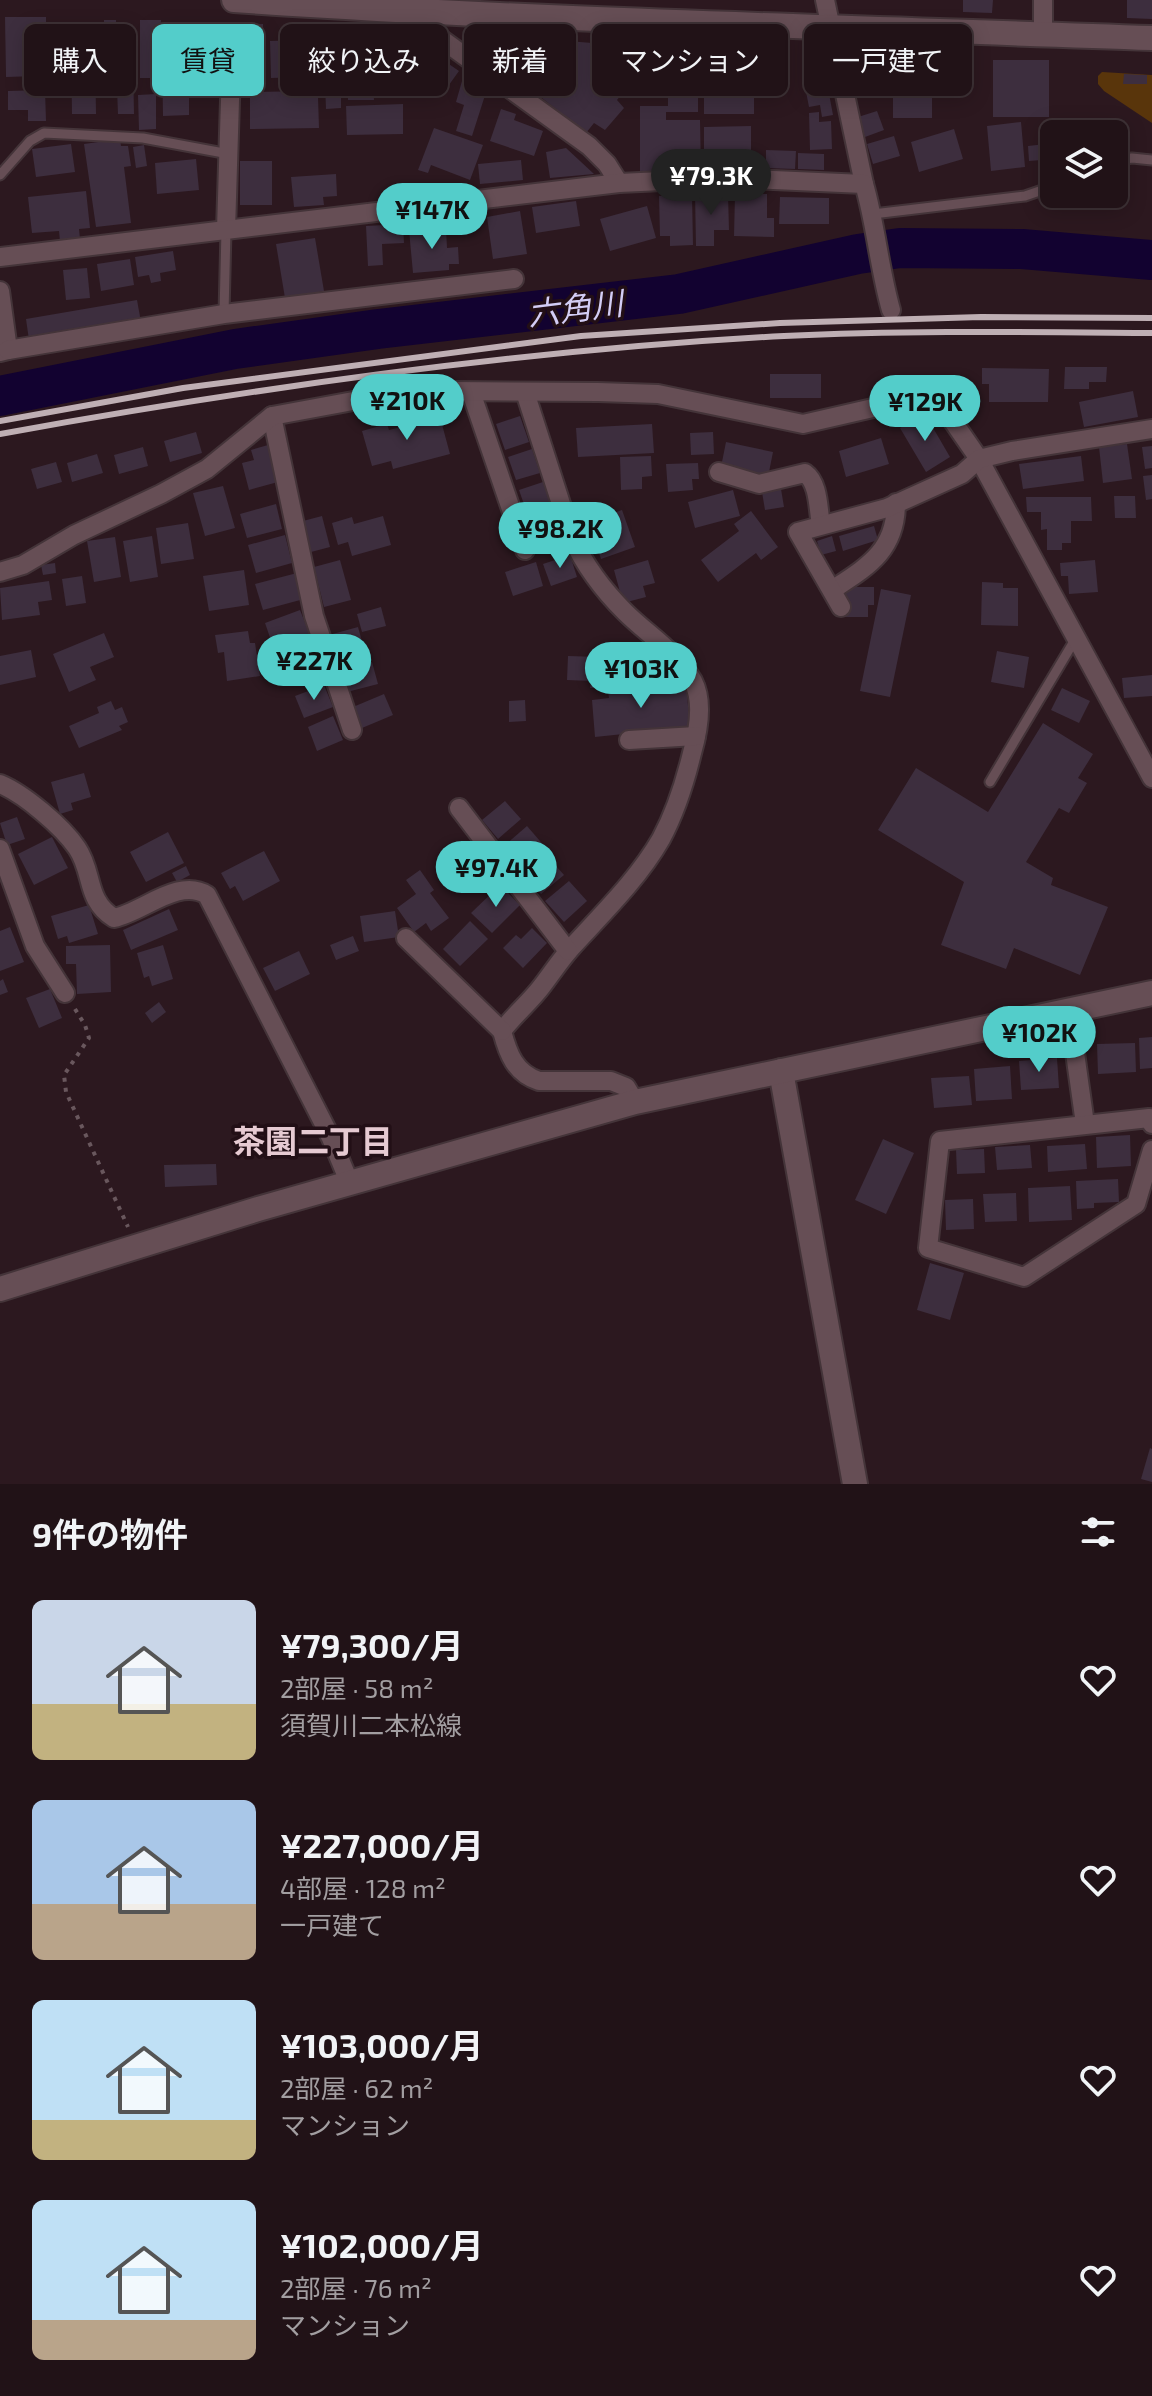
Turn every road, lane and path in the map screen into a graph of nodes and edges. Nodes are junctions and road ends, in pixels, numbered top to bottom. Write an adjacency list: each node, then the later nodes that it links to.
1 (234, 0): 4 (street)
2 (825, 0): 5 (street)
3 (1043, 0): 8 (street)
4 (404, 12): 6 (street); 16 (street)
5 (829, 24)
6 (804, 25)
7 (972, 31): 8 (street)
8 (1043, 34): 9 (street)
9 (1152, 38)
10 (230, 96): 12 (street)
11 (845, 96): 17 (street)
12 (229, 154): 15 (lane); 20 (street)
13 (1128, 159): 14 (lane)
14 (1152, 160)
15 (0, 175)
16 (619, 183): 17 (street); 20 (street)
17 (864, 184): 19 (street)
18 (1040, 191): 19 (lane)
19 (873, 218): 24 (street)
20 (226, 230): 21 (street); 25 (lane)
21 (0, 257)
22 (514, 279): 25 (street)
23 (0, 291): 26 (street)
24 (891, 310)
25 (224, 314): 26 (street)
26 (4, 351)
27 (471, 392): 28 (street); 29 (street); 35 (street)
28 (525, 392): 31 (street); 39 (street)
29 (272, 416): 36 (street); 38 (street)
30 (1152, 429): 31 (street)
31 (979, 459): 33 (street); 37 (street)
32 (719, 472): 34 (street)
33 (896, 503): 34 (street); 34 (street)
34 (821, 525)
35 (525, 550)
36 (0, 572)
37 (1076, 638): 41 (street); 42 (lane)
38 (352, 730)
39 (696, 736): 40 (street); 47 (street)
40 (629, 740)
41 (1152, 778)
42 (990, 782)
43 (0, 784): 57 (street)
44 (459, 808): 47 (street)
45 (0, 849): 48 (street)
46 (406, 938): 51 (street)
47 (568, 951): 51 (street)
48 (65, 993): 58 (path)
49 (1152, 993): 50 (street)
50 (1069, 1010): 52 (street); 54 (street)
51 (502, 1031): 53 (street)
52 (781, 1071): 53 (street); 60 (street)
53 (635, 1102): 57 (street)
54 (1085, 1124): 55 (street); 56 (street)
55 (1152, 1124)
56 (1152, 1150)
57 (350, 1184): 58 (street)
58 (136, 1247): 59 (street)
59 (0, 1289)
60 (855, 1484)

